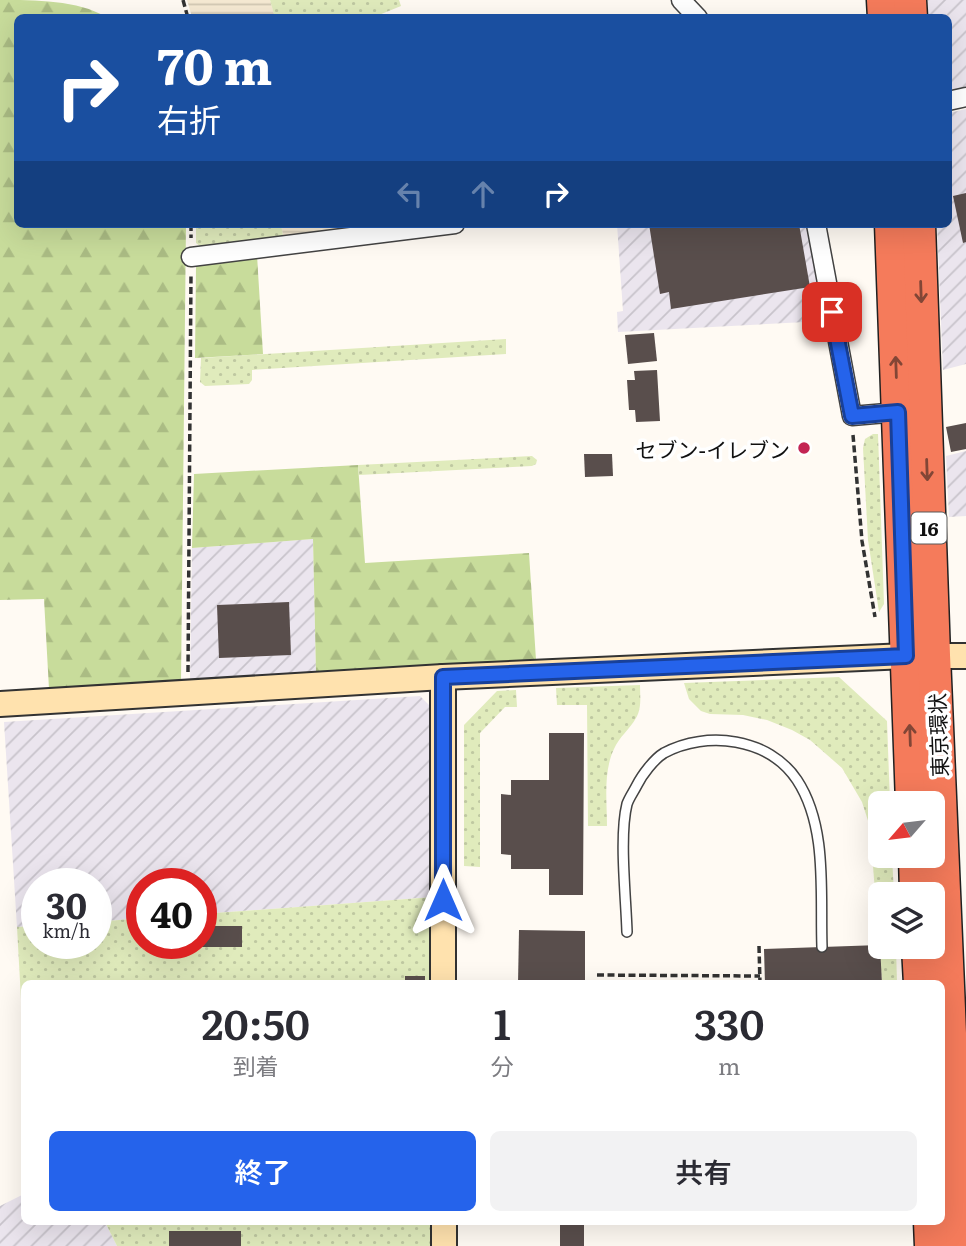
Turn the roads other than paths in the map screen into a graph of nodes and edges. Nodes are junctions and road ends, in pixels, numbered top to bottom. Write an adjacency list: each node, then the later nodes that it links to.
1 (681, 0): 2 (street)
2 (694, 14)
3 (423, 228): 7 (street)
4 (817, 228): 8 (street)
5 (891, 228): 8 (highway, 東京環状 / 16, one-way to 5)
6 (919, 228): 9 (highway, 東京環状 / 16, one-way to 9)
7 (191, 257)
8 (898, 412): 9 (highway, 東京環状 / 16)
9 (920, 656): 10 (street); 11 (street); 13 (highway, 東京環状 / 16, one-way to 9); 19 (highway, 東京環状 / 16)
10 (966, 656)
11 (443, 677): 12 (street); 17 (street)
12 (0, 704)
13 (913, 791)
14 (627, 932): 15 (lane)
15 (822, 947)
16 (919, 959): 18 (highway)
17 (443, 980)
18 (920, 980)
19 (941, 980)
20 (945, 1044): 25 (highway, 東京環状 / 16)
21 (444, 1225): 23 (street)
22 (930, 1225): 24 (highway)
23 (444, 1246)
24 (931, 1246)
25 (958, 1246)

